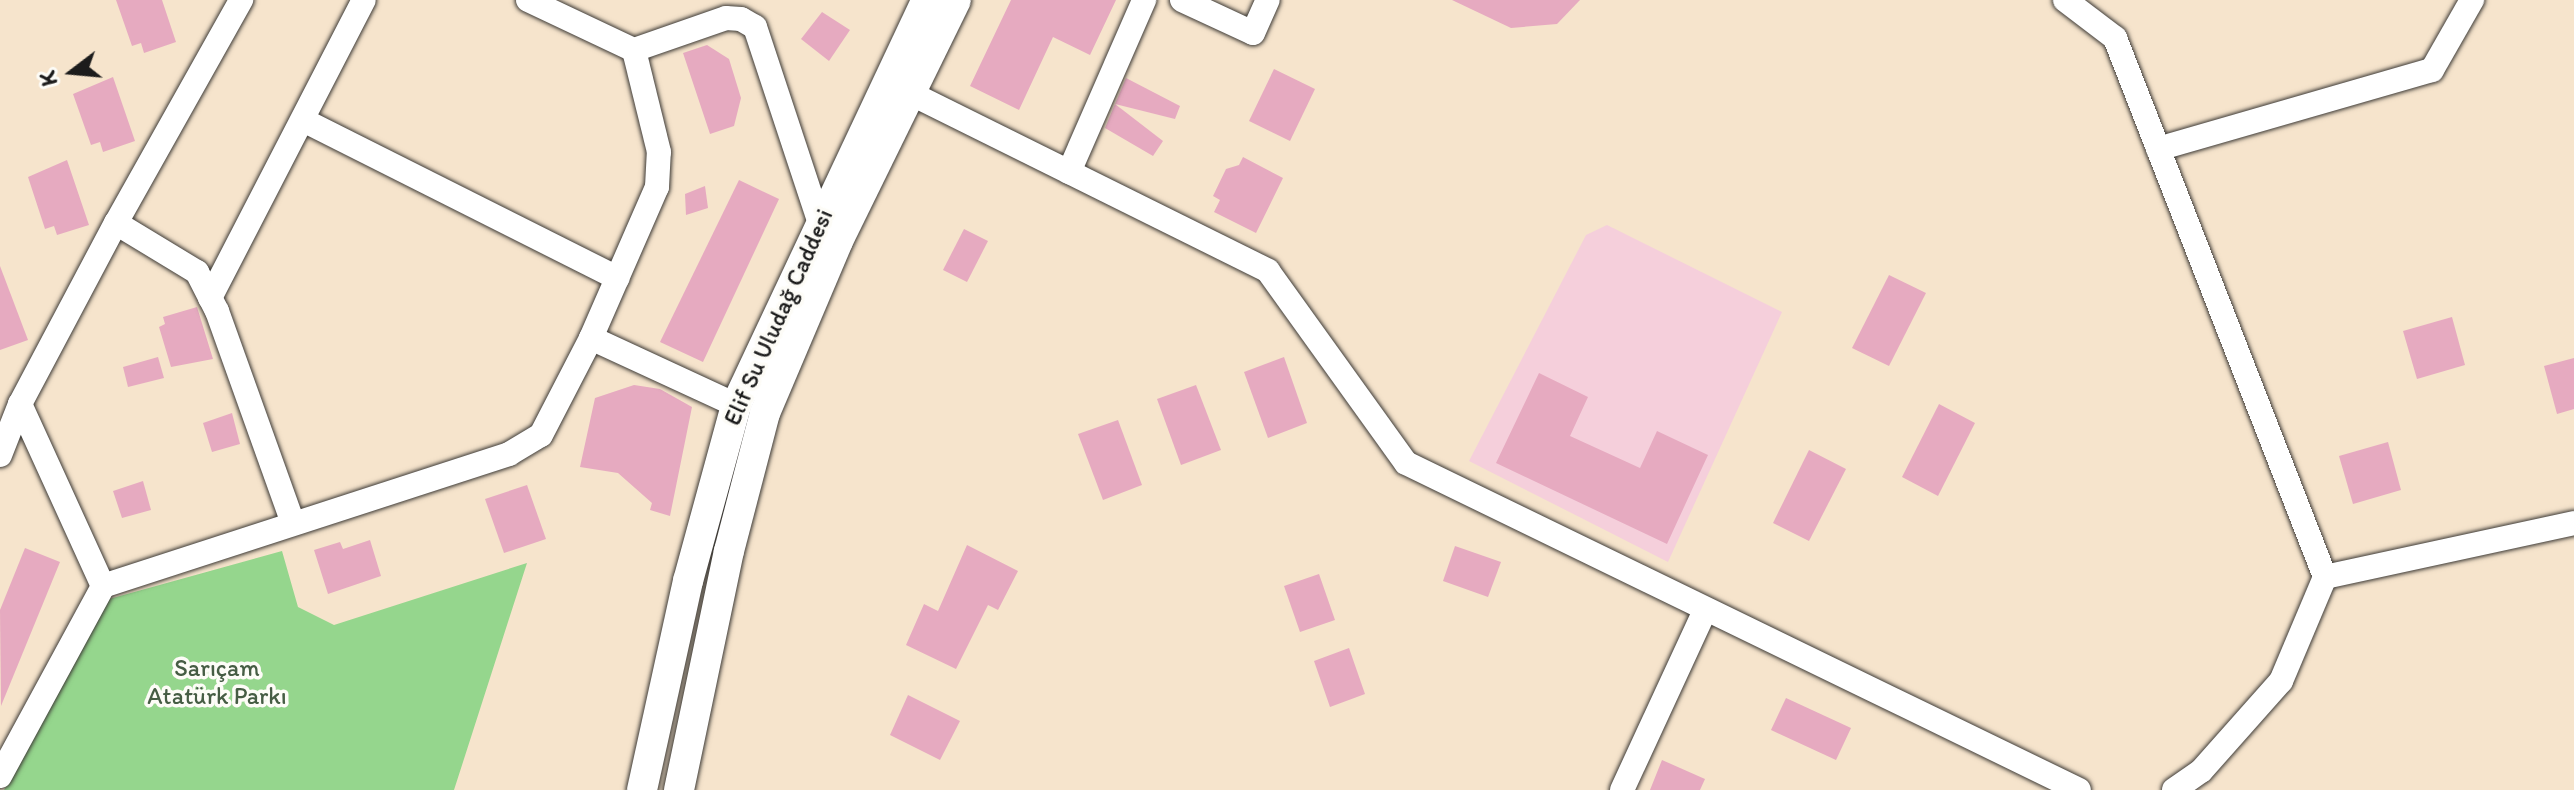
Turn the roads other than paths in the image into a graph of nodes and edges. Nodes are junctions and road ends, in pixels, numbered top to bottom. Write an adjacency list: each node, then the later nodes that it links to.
1 (241, 0): 17 (street)
2 (364, 0): 13 (street)
3 (528, 0): 11 (street)
4 (927, 0): 16 (main road, Elif Su Uludağ Caddesi)
5 (956, 0): 12 (main road, Elif Su Uludağ Caddesi)
6 (1144, 0): 15 (street)
7 (1182, 0): 8 (street)
8 (1268, 0)
9 (2065, 0): 14 (street)
10 (2472, 0): 14 (street)
11 (634, 50): 16 (street); 18 (street)
12 (908, 92): 15 (street); 31 (main road, Elif Su Uludağ Caddesi)
13 (303, 120): 18 (street); 19 (street)
14 (2158, 149): 26 (street)
15 (1069, 172): 28 (street)
16 (819, 221): 22 (main road, Elif Su Uludağ Caddesi)
17 (116, 223): 19 (street); 21 (street)
18 (617, 278): 20 (street)
19 (210, 298): 24 (street)
20 (591, 338): 22 (street); 24 (street)
21 (20, 404): 23 (street); 27 (street)
22 (736, 405): 30 (main road, Elif Su Uludağ Caddesi)
23 (0, 455)
24 (293, 523): 27 (street)
25 (2574, 523): 26 (street)
26 (2325, 577): 34 (street)
27 (103, 586): 29 (street)
28 (1705, 610): 32 (street); 33 (street)
29 (0, 776)
30 (642, 790)
31 (679, 790)
32 (1622, 790)
33 (2079, 790)
34 (2174, 790)

